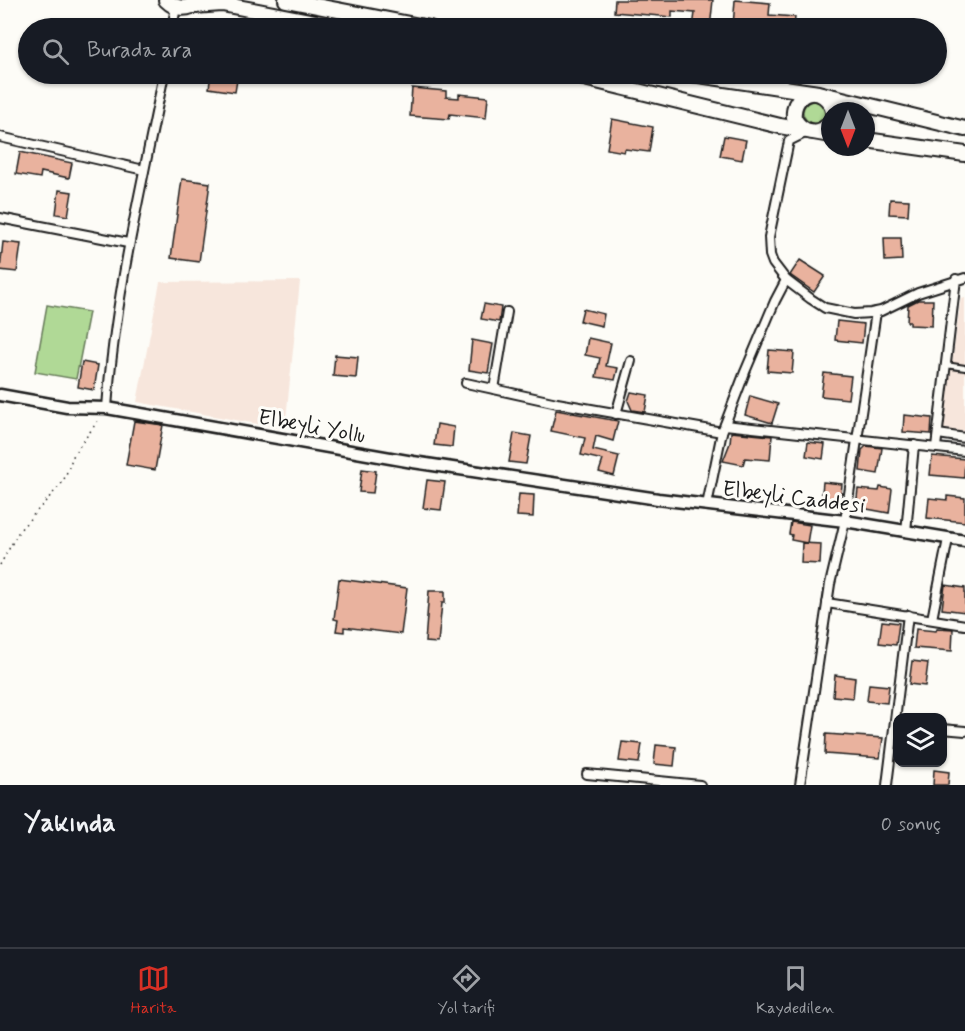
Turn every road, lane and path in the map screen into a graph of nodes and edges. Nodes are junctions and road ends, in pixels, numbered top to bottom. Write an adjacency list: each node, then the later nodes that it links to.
1 (286, 0): 6 (highway)
2 (169, 2): 3 (highway); 4 (street)
3 (197, 3): 5 (highway)
4 (171, 18)
5 (294, 18)
6 (379, 18)
7 (162, 84): 19 (street)
8 (608, 84): 14 (highway)
9 (758, 84): 10 (highway)
10 (818, 93): 11 (highway); 12 (highway); 14 (highway)
11 (829, 102)
12 (965, 129)
13 (821, 131): 14 (highway)
14 (808, 132): 15 (highway); 23 (street)
15 (821, 134)
16 (0, 137): 19 (street)
17 (875, 141): 18 (highway)
18 (965, 154)
19 (144, 170): 21 (street)
20 (0, 218): 21 (street)
21 (128, 243): 32 (street)
22 (961, 278): 25 (street); 27 (street)
23 (786, 280): 25 (street); 34 (street)
24 (507, 312): 30 (street)
25 (876, 312): 36 (street)
26 (631, 361): 33 (street)
27 (946, 365): 28 (lane); 35 (street)
28 (965, 368)
29 (466, 383): 30 (street)
30 (494, 389): 33 (street)
31 (0, 395): 32 (street, Elbeyli Yollu)
32 (107, 408): 41 (street, Elbeyli Yollu); 47 (path)
33 (616, 414): 34 (street)
34 (723, 429): 36 (street); 42 (street)
35 (938, 434): 37 (street); 39 (street)
36 (857, 438): 38 (street); 43 (street)
37 (965, 438)
38 (914, 445): 39 (street); 44 (street)
39 (936, 447): 40 (street)
40 (965, 451)
41 (618, 492): 42 (street, Elbeyli Caddesi)
42 (707, 505): 43 (street, Elbeyli Caddesi)
43 (844, 521): 44 (street, Elbeyli Caddesi); 48 (street)
44 (906, 532): 45 (street, Elbeyli Caddesi)
45 (948, 540): 46 (street, Elbeyli Caddesi); 50 (street)
46 (965, 541)
47 (0, 565)
48 (828, 603): 49 (street); 58 (street)
49 (908, 615): 50 (street); 52 (street)
50 (932, 619): 51 (street)
51 (965, 625)
52 (897, 713)
53 (947, 729): 54 (street)
54 (965, 731)
55 (893, 744): 59 (street)
56 (587, 774): 57 (street)
57 (700, 785)
58 (800, 785)
59 (887, 785)

